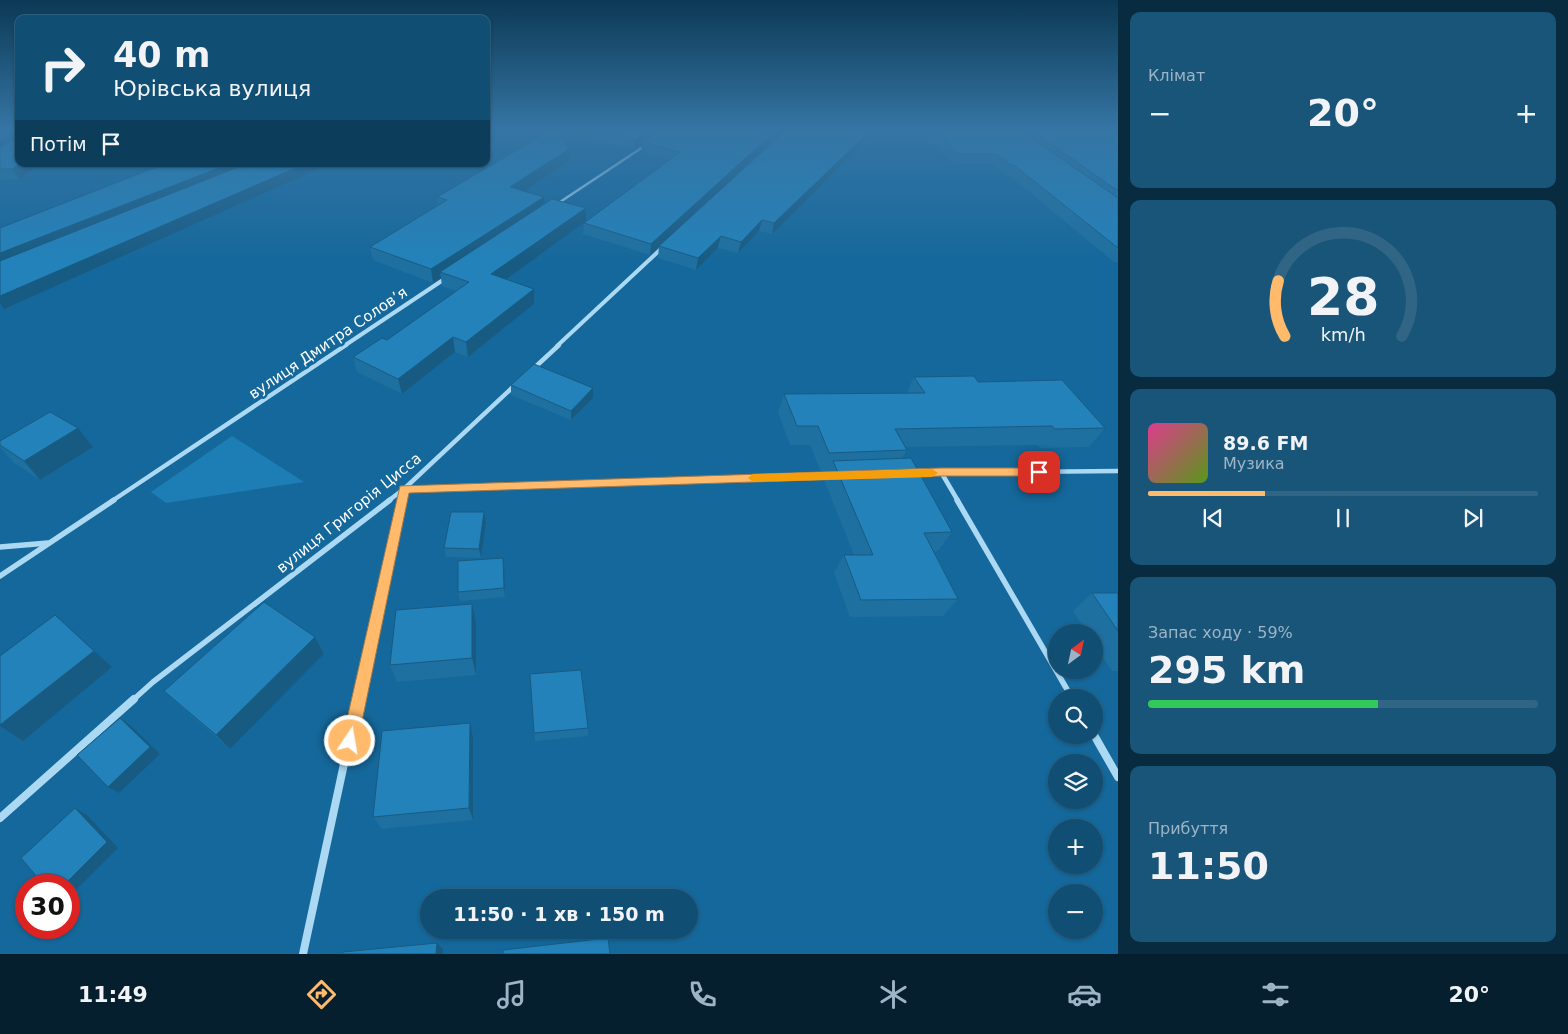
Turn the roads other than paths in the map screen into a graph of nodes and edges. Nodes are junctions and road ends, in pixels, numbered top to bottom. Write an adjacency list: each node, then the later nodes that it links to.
1 (602, 175): 2 (street)
2 (553, 207)
3 (665, 245): 5 (street)
4 (454, 273): 12 (street, вулиця Дмитра Соловʼя)
5 (528, 374)
6 (520, 380): 11 (street, вулиця Григорія Цисса)
7 (1118, 471): 8 (street)
8 (941, 472): 9 (street); 15 (street)
9 (911, 473)
10 (842, 475): 11 (street)
11 (404, 489): 18 (street, вулиця Григорія Цисса); 19 (street)
12 (48, 544): 13 (street); 14 (street, вулиця Дмитра Соловʼя)
13 (0, 547)
14 (0, 576)
15 (1067, 689)
16 (1099, 744): 17 (street)
17 (1118, 777)
18 (0, 818)
19 (303, 954)

